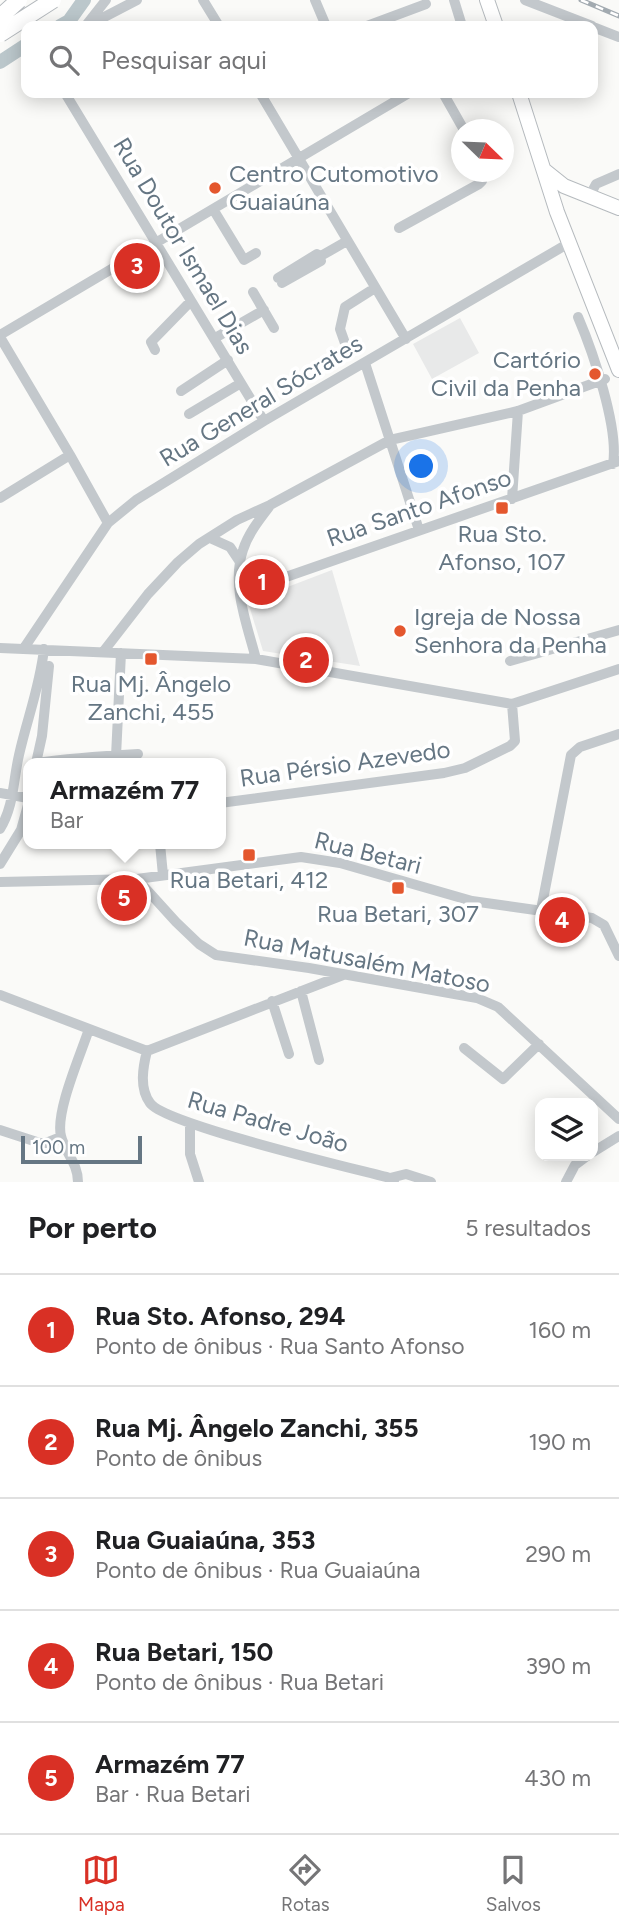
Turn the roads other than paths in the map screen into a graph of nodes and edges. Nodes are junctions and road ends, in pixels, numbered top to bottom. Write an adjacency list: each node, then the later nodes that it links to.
1 (8, 0): 15 (street)
2 (13, 0): 17 (street)
3 (19, 0): 16 (highway, bridge)
4 (35, 0): 27 (highway, bridge)
5 (53, 0): 27 (highway, bridge)
6 (106, 0): 18 (street)
7 (137, 0): 19 (street)
8 (203, 0): 20 (street)
9 (316, 0): 21 (street)
10 (454, 0): 23 (street)
11 (487, 0): 24 (main road)
12 (525, 0): 25 (street)
13 (426, 4): 14 (street)
14 (406, 5): 22 (street)
15 (0, 7)
16 (0, 17)
17 (23, 21)
18 (90, 21)
19 (96, 21)
20 (216, 21)
21 (324, 21)
22 (376, 21)
23 (460, 21)
24 (494, 21)
25 (579, 21)
26 (598, 28): 28 (street)
27 (0, 33)
28 (619, 37)
29 (68, 98): 46 (street, Rua Doutor Ismael Dias)
30 (263, 98): 35 (street)
31 (402, 98): 35 (street)
32 (446, 98): 34 (street)
33 (521, 98): 36 (main road)
34 (458, 119)
35 (298, 159): 43 (street); 45 (street)
36 (543, 169): 40 (main road); 41 (main road)
37 (619, 174): 38 (street)
38 (605, 180): 41 (street); 42 (street)
39 (480, 182): 44 (street)
40 (550, 190): 41 (main road); 47 (main road)
41 (587, 197): 42 (main road)
42 (615, 206)
43 (213, 209): 46 (street); 48 (street)
44 (399, 228)
45 (347, 241): 49 (street); 50 (street)
46 (156, 243): 52 (street, Rua Doutor Ismael Dias); 56 (street)
47 (569, 243): 58 (street, Rua General Sócrates); 63 (main road)
48 (256, 253)
49 (280, 281)
50 (375, 288): 58 (street); 59 (street)
51 (253, 292): 53 (street)
52 (191, 302): 57 (street, Rua Doutor Ismael Dias); 60 (street)
53 (264, 310): 55 (street); 57 (street)
54 (578, 317): 64 (street)
55 (274, 328)
56 (0, 336): 72 (street)
57 (215, 338): 61 (street, Rua Doutor Ismael Dias)
58 (406, 339): 62 (street, Rua General Sócrates)
59 (346, 346)
60 (155, 350)
61 (229, 360): 65 (street, Rua Doutor Ismael Dias); 66 (street)
62 (365, 363): 69 (street, Rua General Sócrates); 70 (street)
63 (619, 370)
64 (605, 379): 67 (street); 71 (street)
65 (241, 383): 68 (street); 69 (street, Rua Doutor Ismael Dias)
66 (181, 391)
67 (518, 411): 70 (street); 75 (street)
68 (190, 414)
69 (264, 421): 77 (street, Rua General Sócrates)
70 (390, 440): 76 (street); 78 (street)
71 (619, 441): 73 (street)
72 (70, 454): 74 (street); 77 (street)
73 (617, 464): 75 (street, Rua Santo Afonso)
74 (0, 498)
75 (512, 499): 78 (street, Rua Santo Afonso)
76 (270, 505): 79 (street); 80 (street)
77 (108, 523): 84 (street, Rua General Sócrates)
78 (419, 530): 81 (street, Rua Santo Afonso)
79 (210, 538): 80 (street); 86 (street)
80 (240, 562): 81 (street)
81 (240, 593): 88 (street)
82 (619, 630): 89 (street)
83 (0, 648): 84 (street)
84 (23, 648): 85 (street)
85 (48, 649): 86 (street); 95 (street); 98 (street)
86 (103, 652): 87 (street)
87 (121, 653): 88 (street); 94 (street)
88 (256, 659): 91 (street)
89 (510, 661)
90 (619, 669): 91 (street)
91 (512, 704): 100 (street, Rua Pérsio Azevedo)
92 (619, 734): 108 (street)
93 (138, 754): 94 (street)
94 (116, 756): 96 (street)
95 (37, 758)
96 (72, 758)
97 (0, 793): 98 (street)
98 (13, 794): 99 (street); 102 (street)
99 (23, 797)
100 (226, 802)
101 (23, 823): 104 (street)
102 (0, 829)
103 (160, 849): 105 (street)
104 (0, 864)
105 (163, 875): 106 (street, Rua Betari); 108 (street, Rua Betari)
106 (137, 879): 107 (street, Rua Betari); 110 (street, Rua Matusalém Matoso)
107 (0, 882)
108 (541, 910): 109 (street, Rua Betari)
109 (619, 956)
110 (344, 975): 111 (street); 115 (street, Rua Matusalém Matoso)
111 (301, 991): 113 (street); 119 (street)
112 (0, 995): 114 (street)
113 (272, 1001): 117 (street); 118 (street)
114 (89, 1029): 117 (street); 124 (street)
115 (539, 1044): 116 (street); 120 (street, Rua Matusalém Matoso)
116 (464, 1048)
117 (147, 1051): 121 (street, Rua Padre João)
118 (289, 1054)
119 (319, 1060)
120 (619, 1119)
121 (190, 1124): 127 (street, Rua Padre João); 129 (street)
122 (0, 1130): 124 (street)
123 (619, 1136): 125 (street)
124 (61, 1137): 128 (street)
125 (598, 1149)
126 (580, 1161): 131 (street)
127 (392, 1180): 130 (street, Rua Padre João)
128 (78, 1182)
129 (199, 1182)
130 (431, 1182)
131 (566, 1182)

